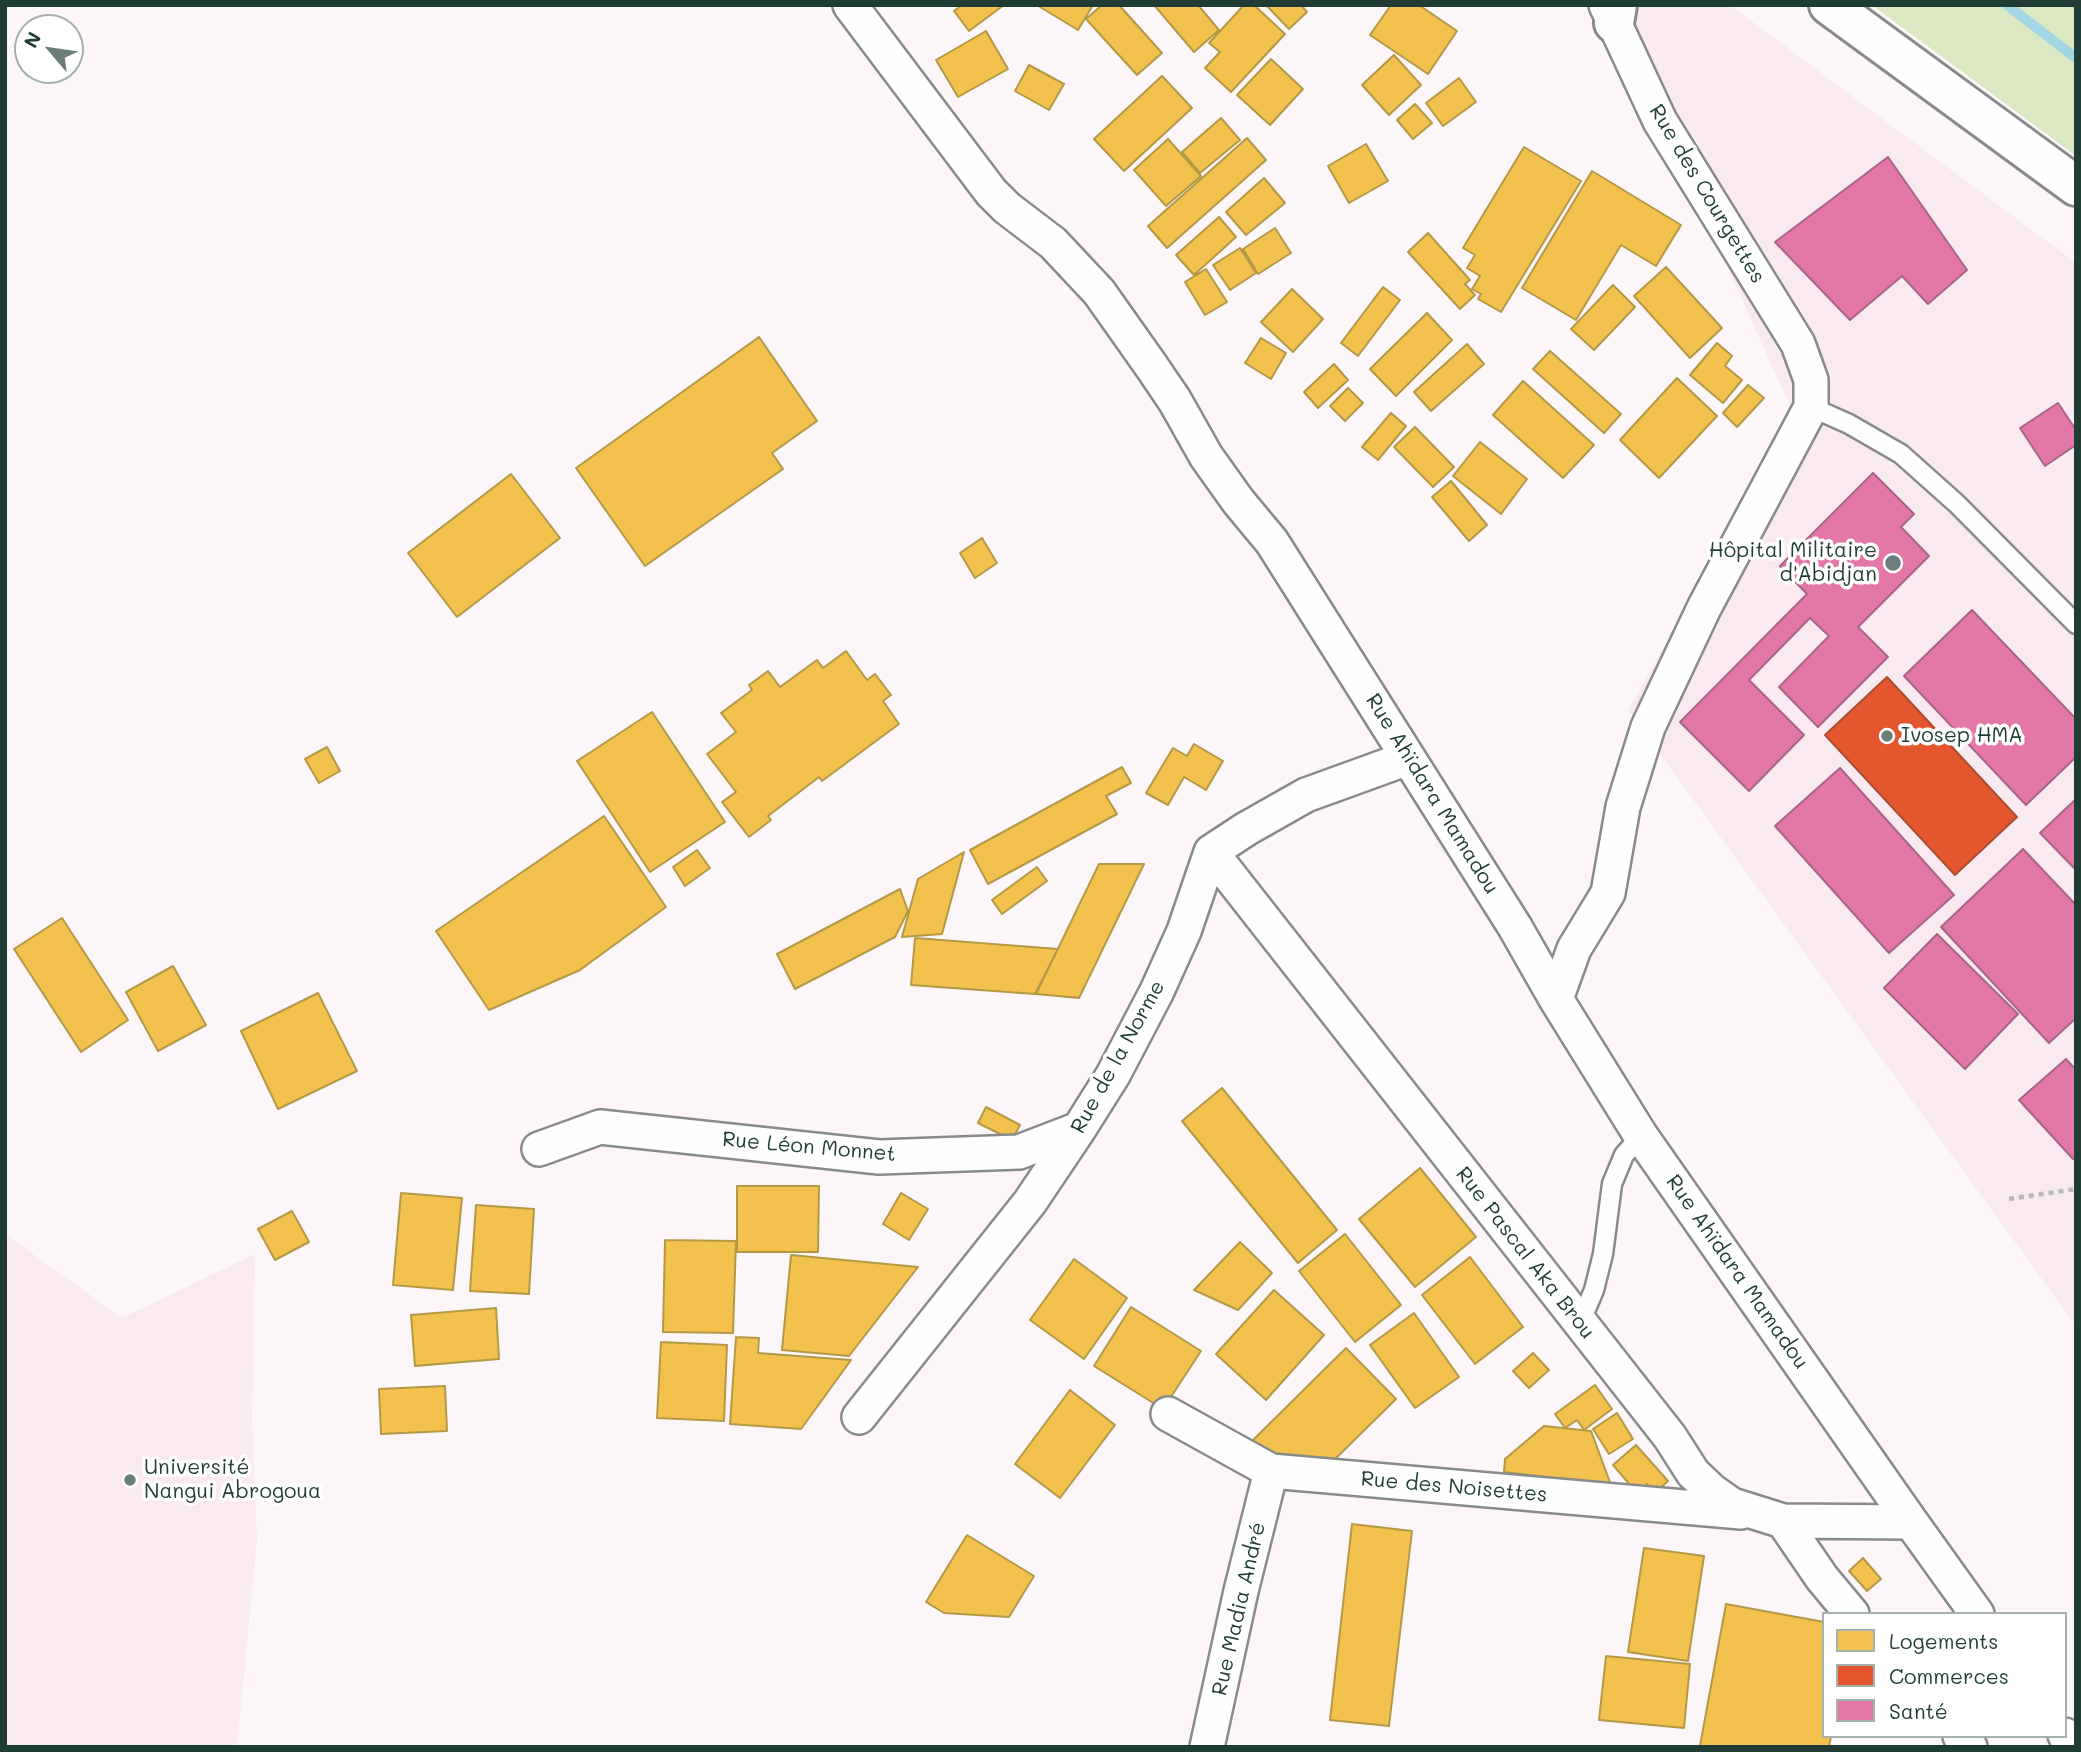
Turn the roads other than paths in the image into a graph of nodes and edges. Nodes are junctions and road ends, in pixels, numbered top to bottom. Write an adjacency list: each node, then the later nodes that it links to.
1 (850, 5): 7 (street, Rue Ahïdara Mamadou)
2 (1829, 5): 4 (main road)
3 (1612, 11): 5 (street, Rue des Courgettes)
4 (2076, 186)
5 (1811, 393): 6 (lane); 9 (street)
6 (2076, 624)
7 (1408, 758): 8 (street); 9 (street, Rue Ahïdara Mamadou)
8 (1212, 852): 10 (street, Rue de la Norme); 13 (street, Rue Pascal Aka Brou)
9 (1556, 999): 11 (street, Rue Ahïdara Mamadou)
10 (1079, 1129): 12 (street, Rue Léon Monnet); 15 (street, Rue de la Norme)
11 (1641, 1136): 13 (lane); 18 (street, Rue Ahïdara Mamadou)
12 (539, 1149)
13 (1580, 1323): 17 (street, Rue Pascal Aka Brou)
14 (1168, 1414): 16 (street, Rue des Noisettes)
15 (859, 1417)
16 (1271, 1471): 17 (street, Rue des Noisettes); 21 (street, Rue Madia André)
17 (1769, 1517): 18 (street, Rue Pascal Aka Brou); 19 (street)
18 (1911, 1522): 20 (street, Rue Ahïdara Mamadou)
19 (1850, 1612)
20 (1977, 1612)
21 (1207, 1747)

